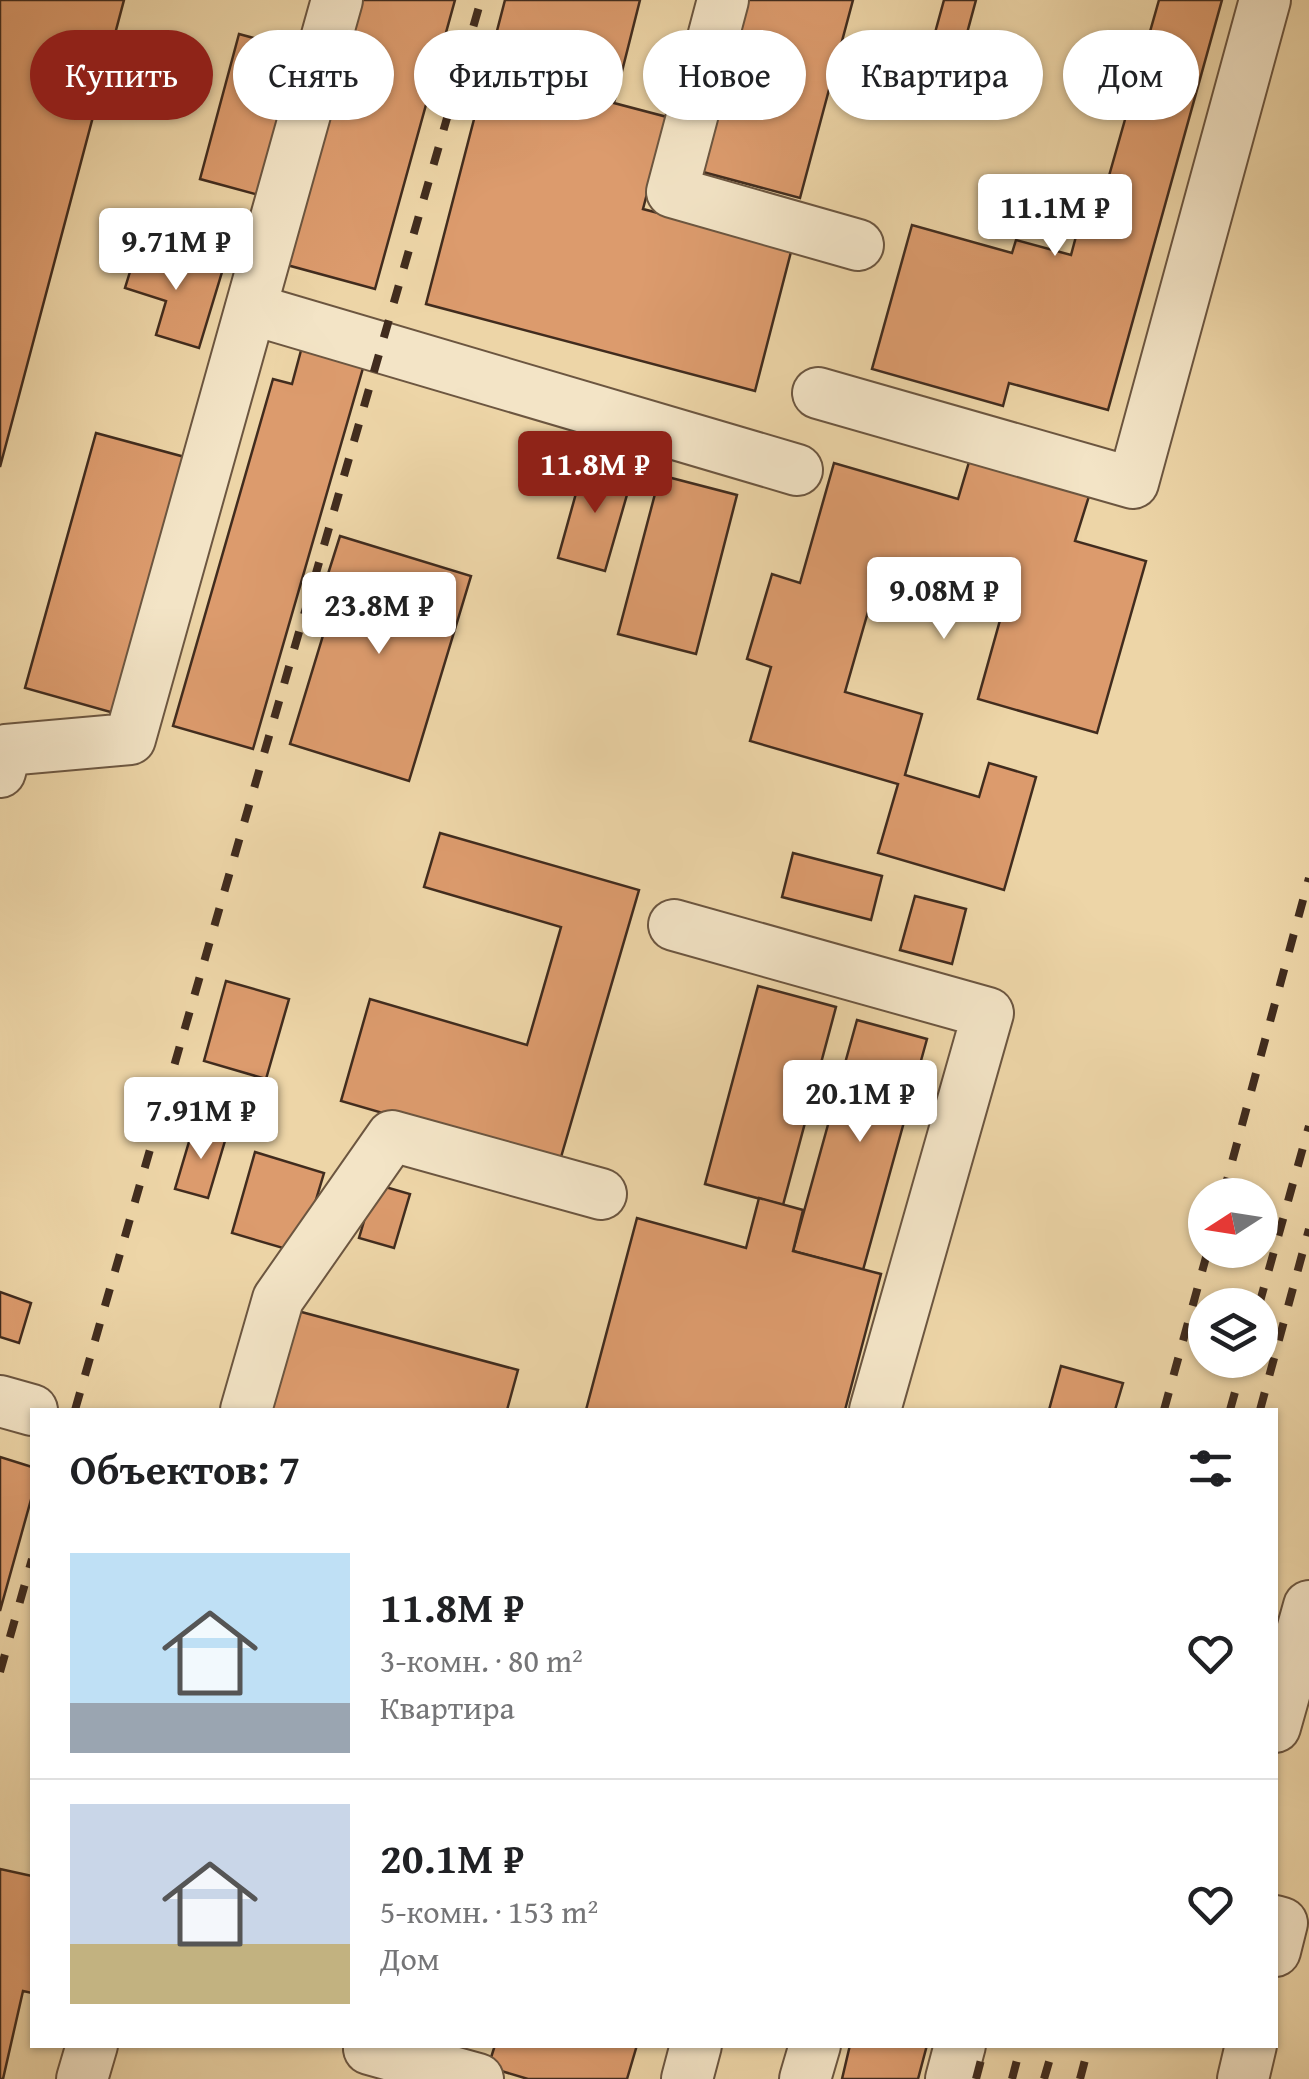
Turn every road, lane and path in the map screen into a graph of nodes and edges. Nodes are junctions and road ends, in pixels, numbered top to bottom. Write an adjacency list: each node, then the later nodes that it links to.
1 (337, 0): 5 (street)
2 (723, 0): 4 (street)
3 (1265, 0): 6 (street)
4 (858, 245)
5 (250, 309): 7 (street); 8 (street)
6 (818, 394)
7 (797, 470)
8 (0, 772)
9 (674, 925): 13 (street)
10 (600, 1194): 12 (street)
11 (0, 1401): 14 (street)
12 (247, 1408)
13 (877, 1408)
14 (30, 1409)
15 (1309, 1606): 16 (street)
16 (1278, 1716)
17 (91, 2048): 23 (street)
18 (695, 2048): 25 (street)
19 (814, 2048): 26 (street)
20 (959, 2048): 27 (street)
21 (1250, 2048): 28 (street)
22 (369, 2049): 24 (street)
23 (82, 2079)
24 (478, 2079)
25 (686, 2079)
26 (805, 2079)
27 (950, 2079)
28 (1243, 2079)

